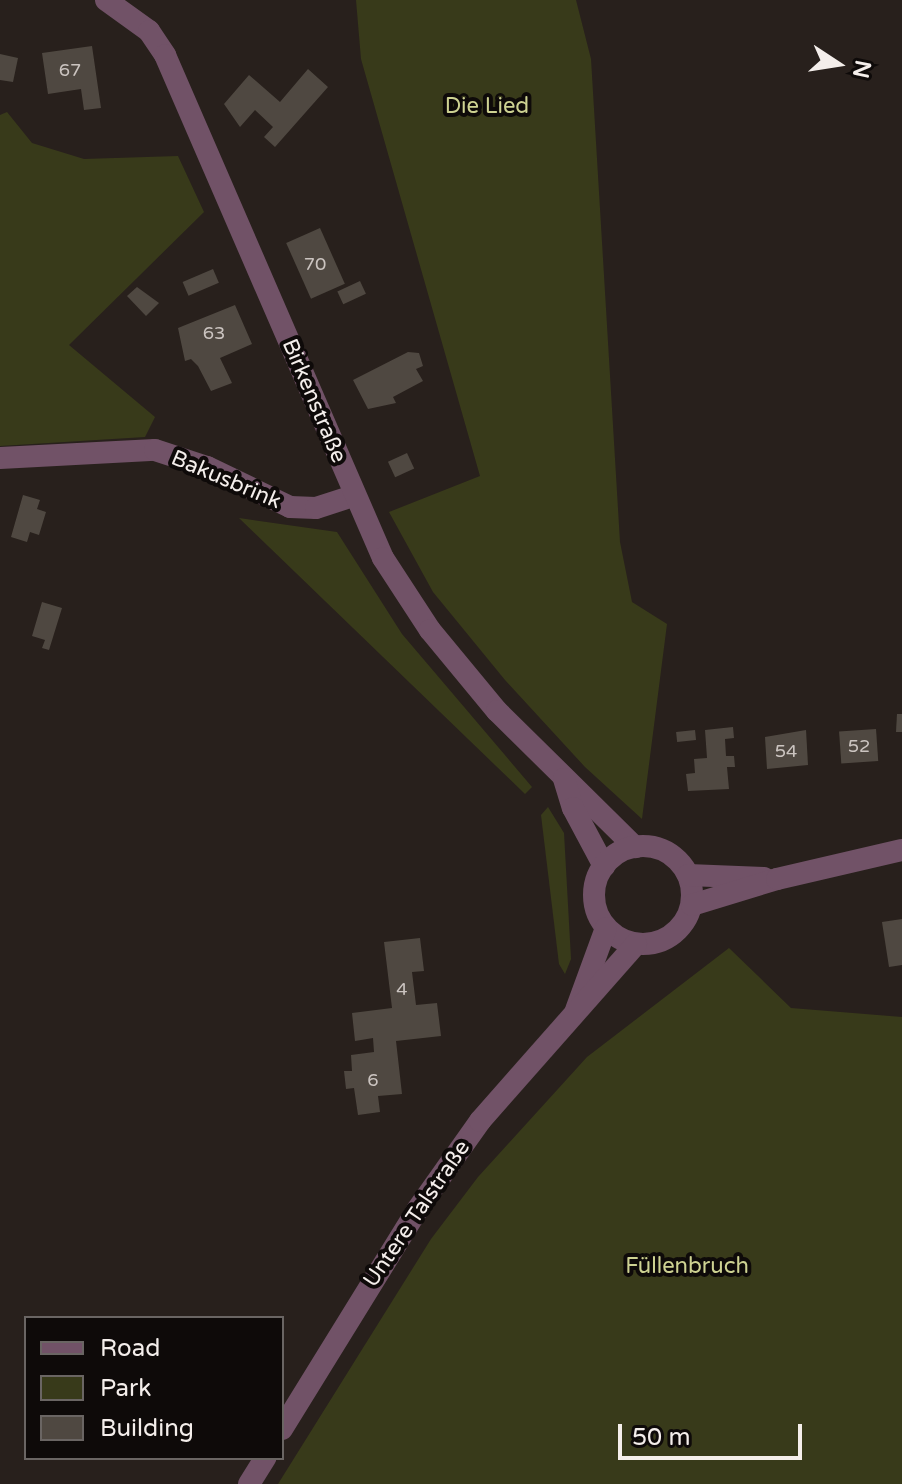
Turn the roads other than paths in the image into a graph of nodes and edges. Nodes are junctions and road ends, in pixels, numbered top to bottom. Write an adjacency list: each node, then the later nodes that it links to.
1 (106, 0): 3 (street, Birkenstraße)
2 (0, 458): 3 (street, Bakusbrink)
3 (354, 496): 4 (street, Birkenstraße)
4 (564, 779): 5 (street, Birkenstraße); 7 (street, Birkenstraße)
5 (635, 847): 7 (street); 8 (street)
6 (902, 850): 9 (street)
7 (604, 866): 11 (street)
8 (688, 875): 9 (street); 10 (street)
9 (777, 879): 10 (street)
10 (692, 905): 12 (street)
11 (606, 928): 12 (street); 13 (street, Untere Talstraße)
12 (636, 944): 13 (street, Untere Talstraße)
13 (574, 1015): 14 (street, Untere Talstraße)
14 (284, 1426)
15 (264, 1460): 16 (street)
16 (249, 1484)

